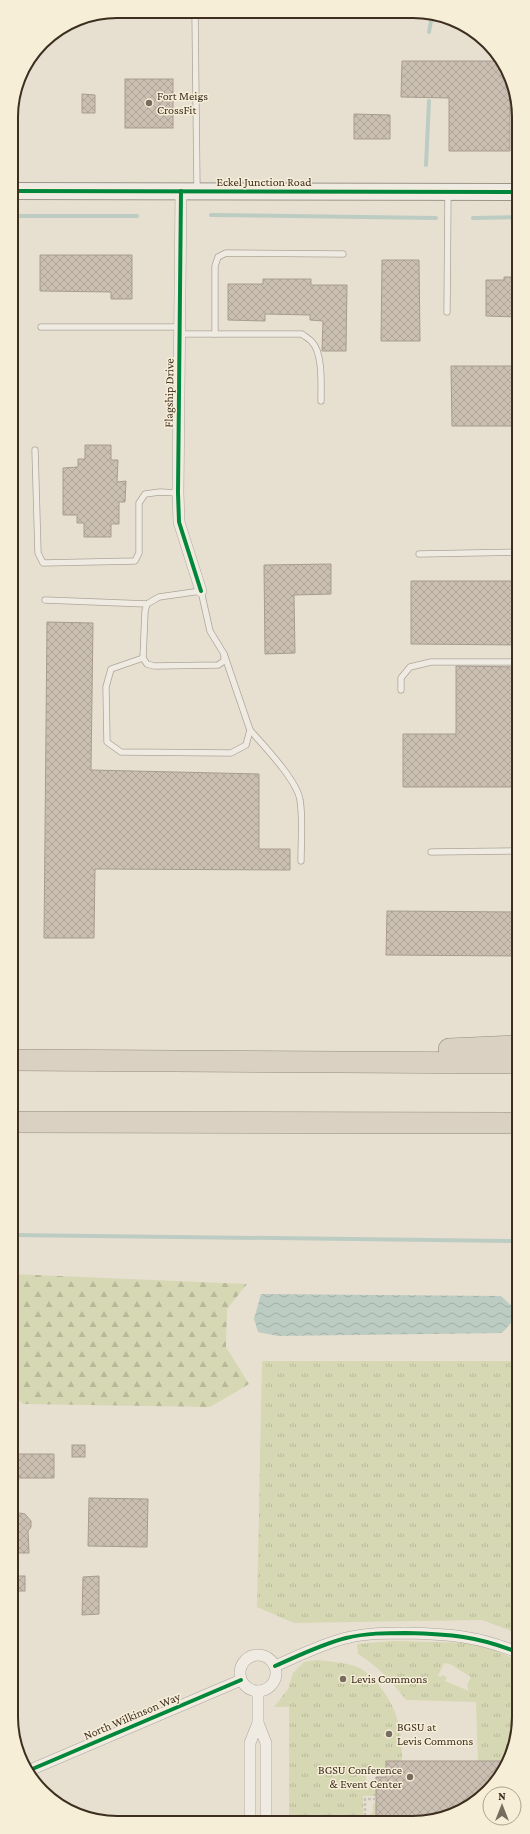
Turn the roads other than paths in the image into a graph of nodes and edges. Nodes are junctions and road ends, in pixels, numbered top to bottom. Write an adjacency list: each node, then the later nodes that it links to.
1 (195, 18): 4 (lane)
2 (18, 191): 3 (street, Eckel Junction Road)
3 (181, 191): 4 (street, Eckel Junction Road); 10 (street, Flagship Drive)
4 (197, 191): 5 (street, Eckel Junction Road)
5 (448, 192): 6 (street, Eckel Junction Road); 8 (lane)
6 (512, 192)
7 (343, 254): 11 (lane)
8 (447, 312)
9 (41, 327): 10 (lane)
10 (180, 330): 11 (lane); 14 (street, Flagship Drive)
11 (214, 334): 12 (lane)
12 (321, 402)
13 (35, 450): 14 (lane)
14 (178, 493): 17 (street, Flagship Drive)
15 (512, 552): 16 (lane)
16 (419, 554)
17 (201, 591): 19 (lane); 20 (lane)
18 (46, 600): 19 (lane)
19 (147, 604): 21 (lane)
20 (224, 654): 21 (lane); 24 (lane)
21 (143, 658): 24 (lane)
22 (512, 662): 23 (lane)
23 (402, 690)
24 (250, 730): 27 (lane)
25 (512, 851): 26 (lane)
26 (431, 852)
27 (301, 861)
28 (512, 1046): 30 (highway)
29 (18, 1060): 30 (highway)
30 (151, 1061): 31 (highway)
31 (512, 1063)
32 (18, 1122): 33 (highway)
33 (512, 1123)
34 (512, 1650): 35 (street)
35 (275, 1666): 36 (street); 37 (street)
36 (241, 1680): 37 (street); 39 (street, North Wilkinson Way)
37 (258, 1691): 38 (street)
38 (258, 1723): 40 (street); 41 (street)
39 (33, 1769)
40 (250, 1816)
41 (266, 1816)

